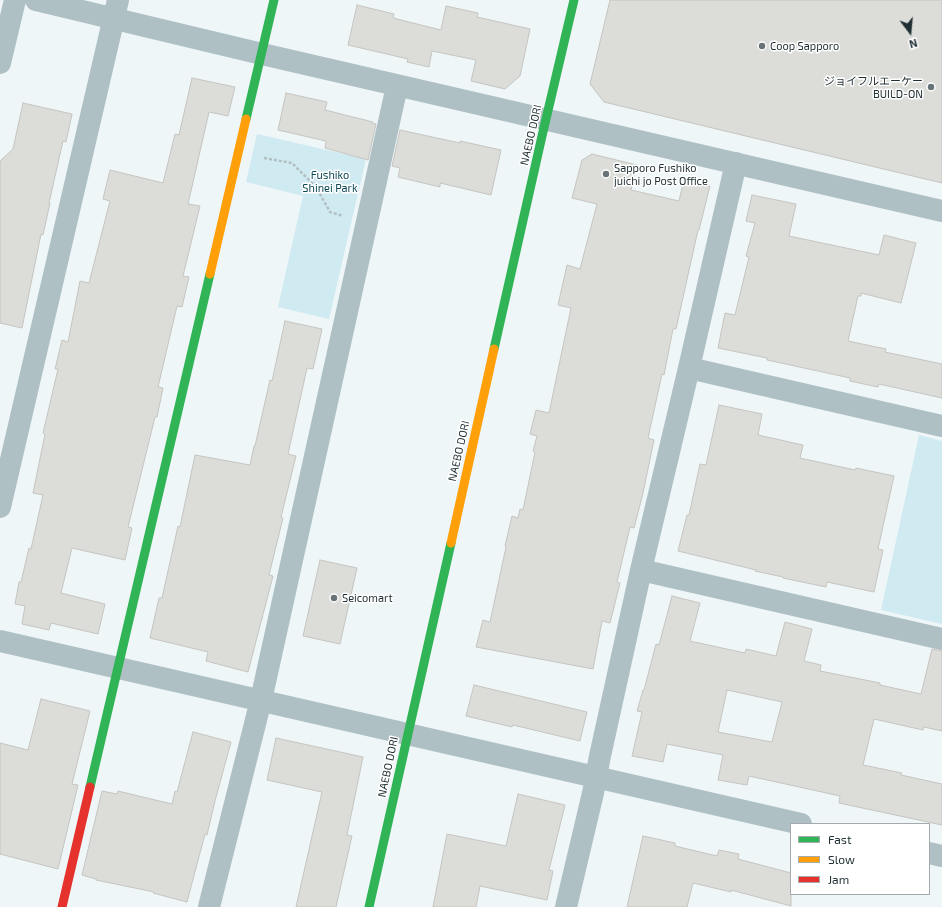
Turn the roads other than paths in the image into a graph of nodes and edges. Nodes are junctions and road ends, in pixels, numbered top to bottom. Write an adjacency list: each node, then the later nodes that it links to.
1 (15, 0): 7 (street)
2 (36, 0): 5 (street)
3 (274, 0): 6 (street)
4 (574, 0): 9 (street, NAEBO DORI)
5 (115, 10): 6 (street); 14 (street)
6 (262, 54): 8 (street); 18 (street)
7 (0, 63)
8 (398, 86): 9 (street); 19 (street)
9 (546, 120): 10 (street); 20 (street, NAEBO DORI)
10 (736, 162): 11 (street); 12 (street)
11 (942, 211)
12 (689, 368): 13 (street); 15 (street)
13 (942, 426)
14 (0, 507)
15 (641, 570): 16 (street); 21 (street)
16 (942, 639)
17 (0, 641): 18 (street)
18 (118, 667): 19 (street); 25 (street)
19 (261, 700): 20 (street); 26 (street)
20 (408, 734): 21 (street); 27 (street, NAEBO DORI)
21 (596, 777): 22 (street); 28 (street)
22 (797, 823)
23 (930, 853): 24 (street)
24 (942, 856)
25 (62, 907)
26 (209, 907)
27 (369, 907)
28 (566, 907)

